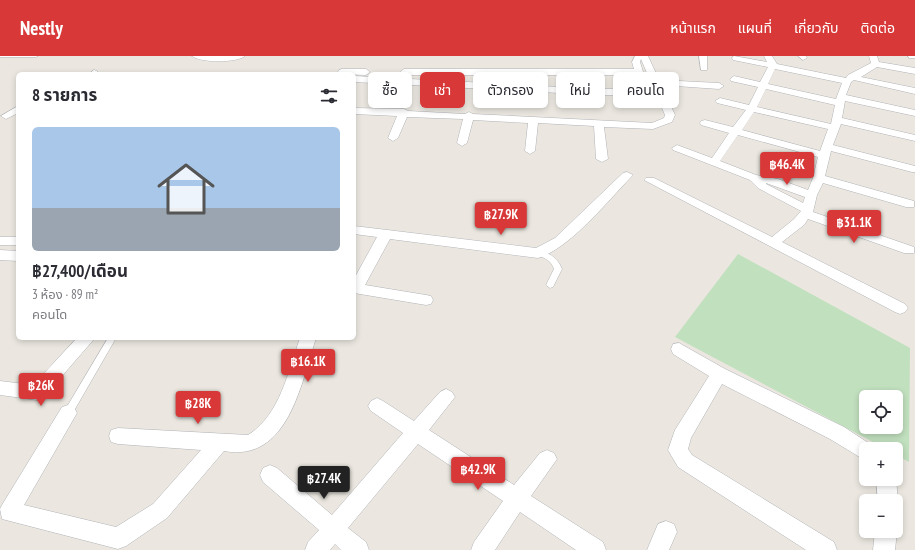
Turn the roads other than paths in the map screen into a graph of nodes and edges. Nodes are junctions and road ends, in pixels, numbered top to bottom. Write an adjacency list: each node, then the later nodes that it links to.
1 (0, 56): 2 (lane)
2 (36, 56)
3 (196, 56): 4 (street)
4 (241, 56)
5 (639, 56): 15 (street)
6 (644, 56): 16 (street)
7 (702, 56): 12 (street)
8 (736, 58): 10 (street)
9 (348, 60): 14 (street)
10 (771, 60): 20 (street); 25 (street)
11 (874, 60): 13 (street); 20 (street)
12 (704, 68)
13 (915, 71)
14 (342, 72)
15 (637, 72)
16 (651, 72)
17 (356, 74): 21 (street)
18 (356, 79): 22 (street)
19 (734, 79): 25 (street)
20 (849, 79): 26 (street); 27 (street)
21 (556, 81)
22 (556, 82)
23 (679, 84): 24 (street)
24 (719, 86)
25 (763, 86): 27 (street); 30 (street)
26 (915, 91)
27 (841, 100): 34 (street); 40 (street)
28 (720, 101): 30 (street)
29 (667, 108): 39 (street)
30 (752, 108): 40 (street); 41 (street)
31 (16, 110): 36 (street)
32 (356, 110): 33 (street)
33 (404, 112): 35 (street); 42 (street)
34 (915, 113)
35 (469, 115): 37 (street); 44 (street)
36 (6, 116)
37 (533, 119): 39 (street); 46 (street)
38 (705, 123): 41 (street)
39 (599, 124): 48 (street)
40 (836, 124): 43 (street); 47 (street)
41 (736, 132): 47 (street); 49 (street)
42 (393, 138)
43 (914, 138)
44 (462, 143)
45 (677, 148): 49 (street)
46 (530, 151)
47 (825, 151): 50 (street); 53 (street)
48 (602, 159)
49 (714, 162): 52 (street)
50 (912, 169)
51 (627, 175): 64 (street)
52 (754, 178): 55 (street); 57 (street)
53 (820, 178): 55 (street); 56 (street)
54 (650, 180): 62 (street)
55 (811, 195): 57 (street)
56 (910, 204)
57 (807, 212): 62 (street); 63 (street)
58 (356, 230): 59 (street)
59 (385, 235): 64 (street); 68 (street)
60 (0, 241): 61 (street)
61 (16, 241)
62 (773, 243): 71 (street)
63 (909, 250)
64 (538, 253): 67 (lane)
65 (0, 255): 66 (street)
66 (16, 256)
67 (550, 285)
68 (356, 286)
69 (356, 288): 70 (street)
70 (426, 300)
71 (900, 308)
72 (85, 340): 77 (street)
73 (111, 340): 80 (lane)
74 (307, 340): 83 (street)
75 (680, 349): 76 (street)
76 (719, 374): 84 (street); 94 (street)
77 (0, 388)
78 (446, 397): 81 (street)
79 (377, 406): 81 (street)
80 (68, 412): 83 (street)
81 (416, 432): 87 (street); 88 (street)
82 (118, 436): 83 (street)
83 (220, 442)
84 (859, 447)
85 (547, 459): 87 (street)
86 (270, 475): 88 (street)
87 (517, 498): 92 (street); 93 (street)
88 (334, 530): 90 (street); 91 (street)
89 (885, 538): 95 (street)
90 (316, 550)
91 (358, 550)
92 (482, 550)
93 (595, 550)
94 (826, 550)
95 (884, 550)

